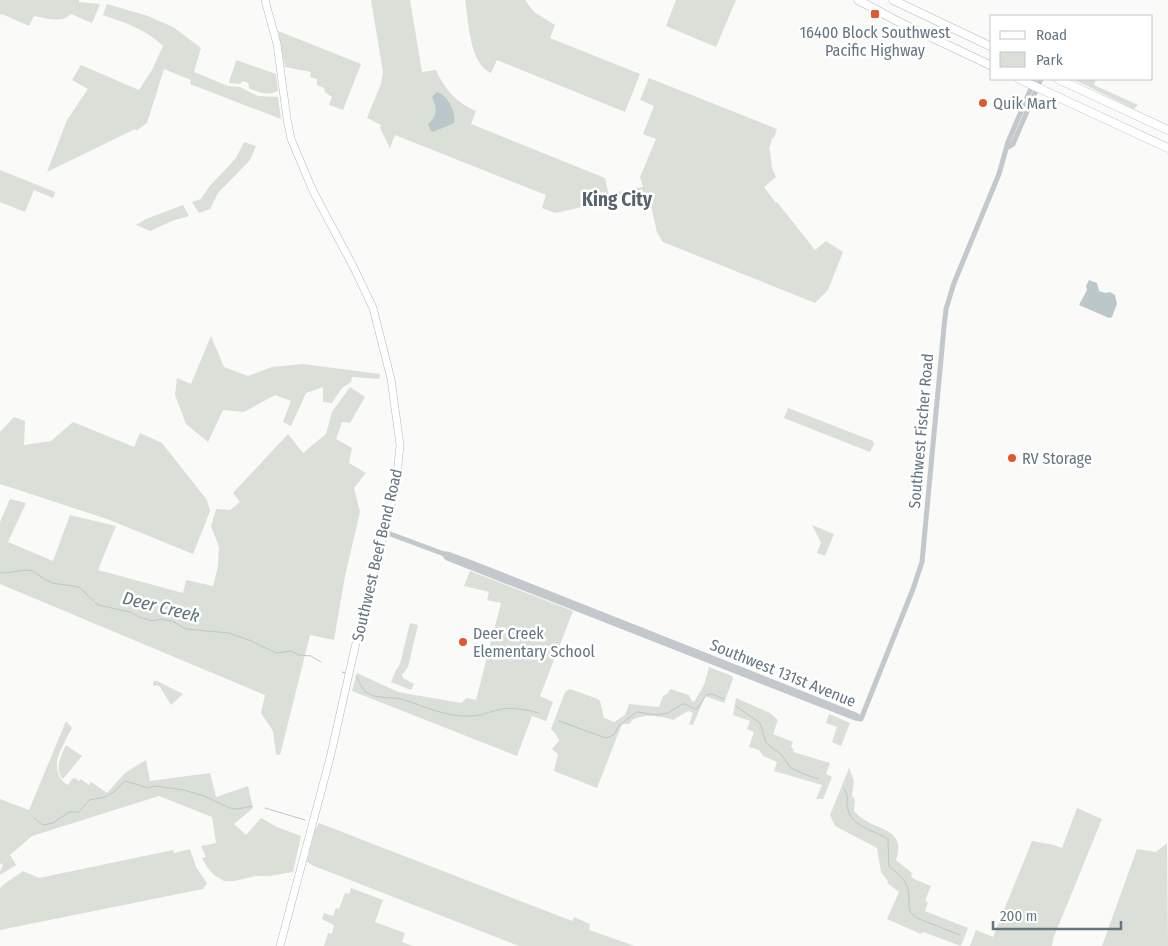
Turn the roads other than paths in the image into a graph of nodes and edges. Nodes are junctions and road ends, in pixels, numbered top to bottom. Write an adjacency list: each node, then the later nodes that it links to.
1 (265, 0): 11 (main road, Southwest Beef Bend Road)
2 (858, 0): 5 (highway)
3 (893, 0): 4 (highway)
4 (990, 46)
5 (990, 65)
6 (1022, 80): 8 (highway)
7 (1060, 80): 9 (highway)
8 (1035, 84): 10 (highway); 12 (street, Southwest Fischer Road)
9 (1168, 130)
10 (1168, 148)
11 (385, 532): 12 (street, Southwest 131st Avenue); 13 (main road, Southwest Beef Bend Road)
12 (861, 719)
13 (280, 946)

